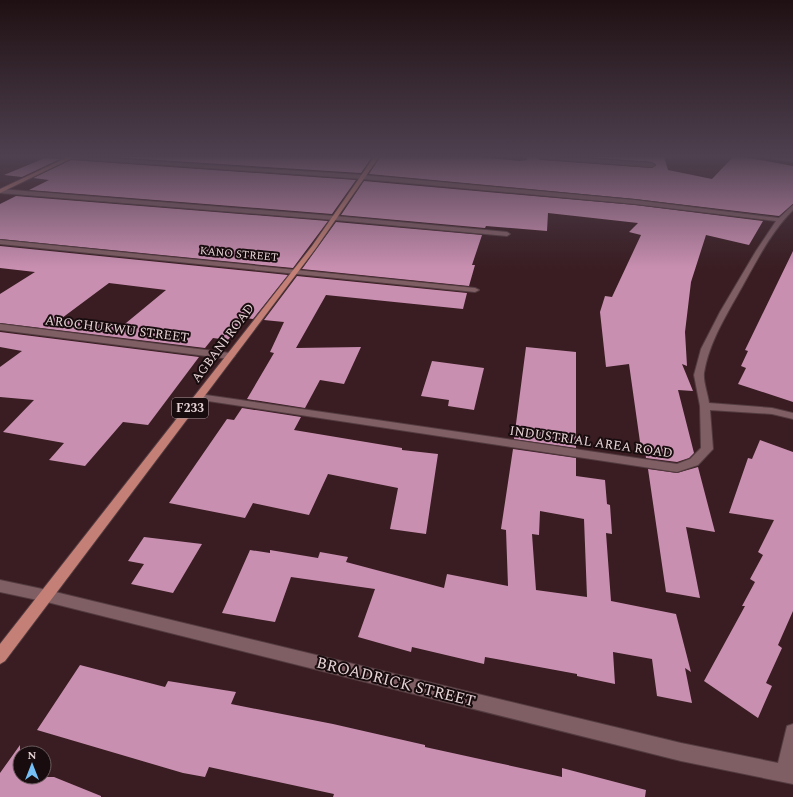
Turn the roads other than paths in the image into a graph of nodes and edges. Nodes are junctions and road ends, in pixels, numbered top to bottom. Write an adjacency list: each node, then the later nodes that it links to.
1 (40, 194): 5 (street)
2 (351, 194): 5 (main road, AGBANI ROAD / F233)
3 (550, 194): 6 (street)
4 (793, 207): 6 (street, INDUSTRIAL AREA ROAD)
5 (335, 218): 7 (street); 9 (main road, AGBANI ROAD / F233)
6 (780, 220): 14 (street, INDUSTRIAL AREA ROAD)
7 (507, 234)
8 (0, 242): 9 (street, KANO STREET)
9 (296, 271): 10 (street, KANO STREET); 12 (main road, AGBANI ROAD / F233)
10 (475, 290)
11 (0, 328): 12 (street, AROCHUKWU STREET)
12 (230, 356): 13 (main road, AGBANI ROAD / F233)
13 (199, 397): 14 (street, INDUSTRIAL AREA ROAD); 17 (main road, AGBANI ROAD / F233)
14 (705, 406): 15 (street)
15 (793, 416)
16 (0, 586): 17 (street, BROADRICK STREET)
17 (47, 596): 18 (main road, AGBANI ROAD / F233); 20 (street, BROADRICK STREET)
18 (0, 656)
19 (793, 732): 20 (street)
20 (789, 774)

